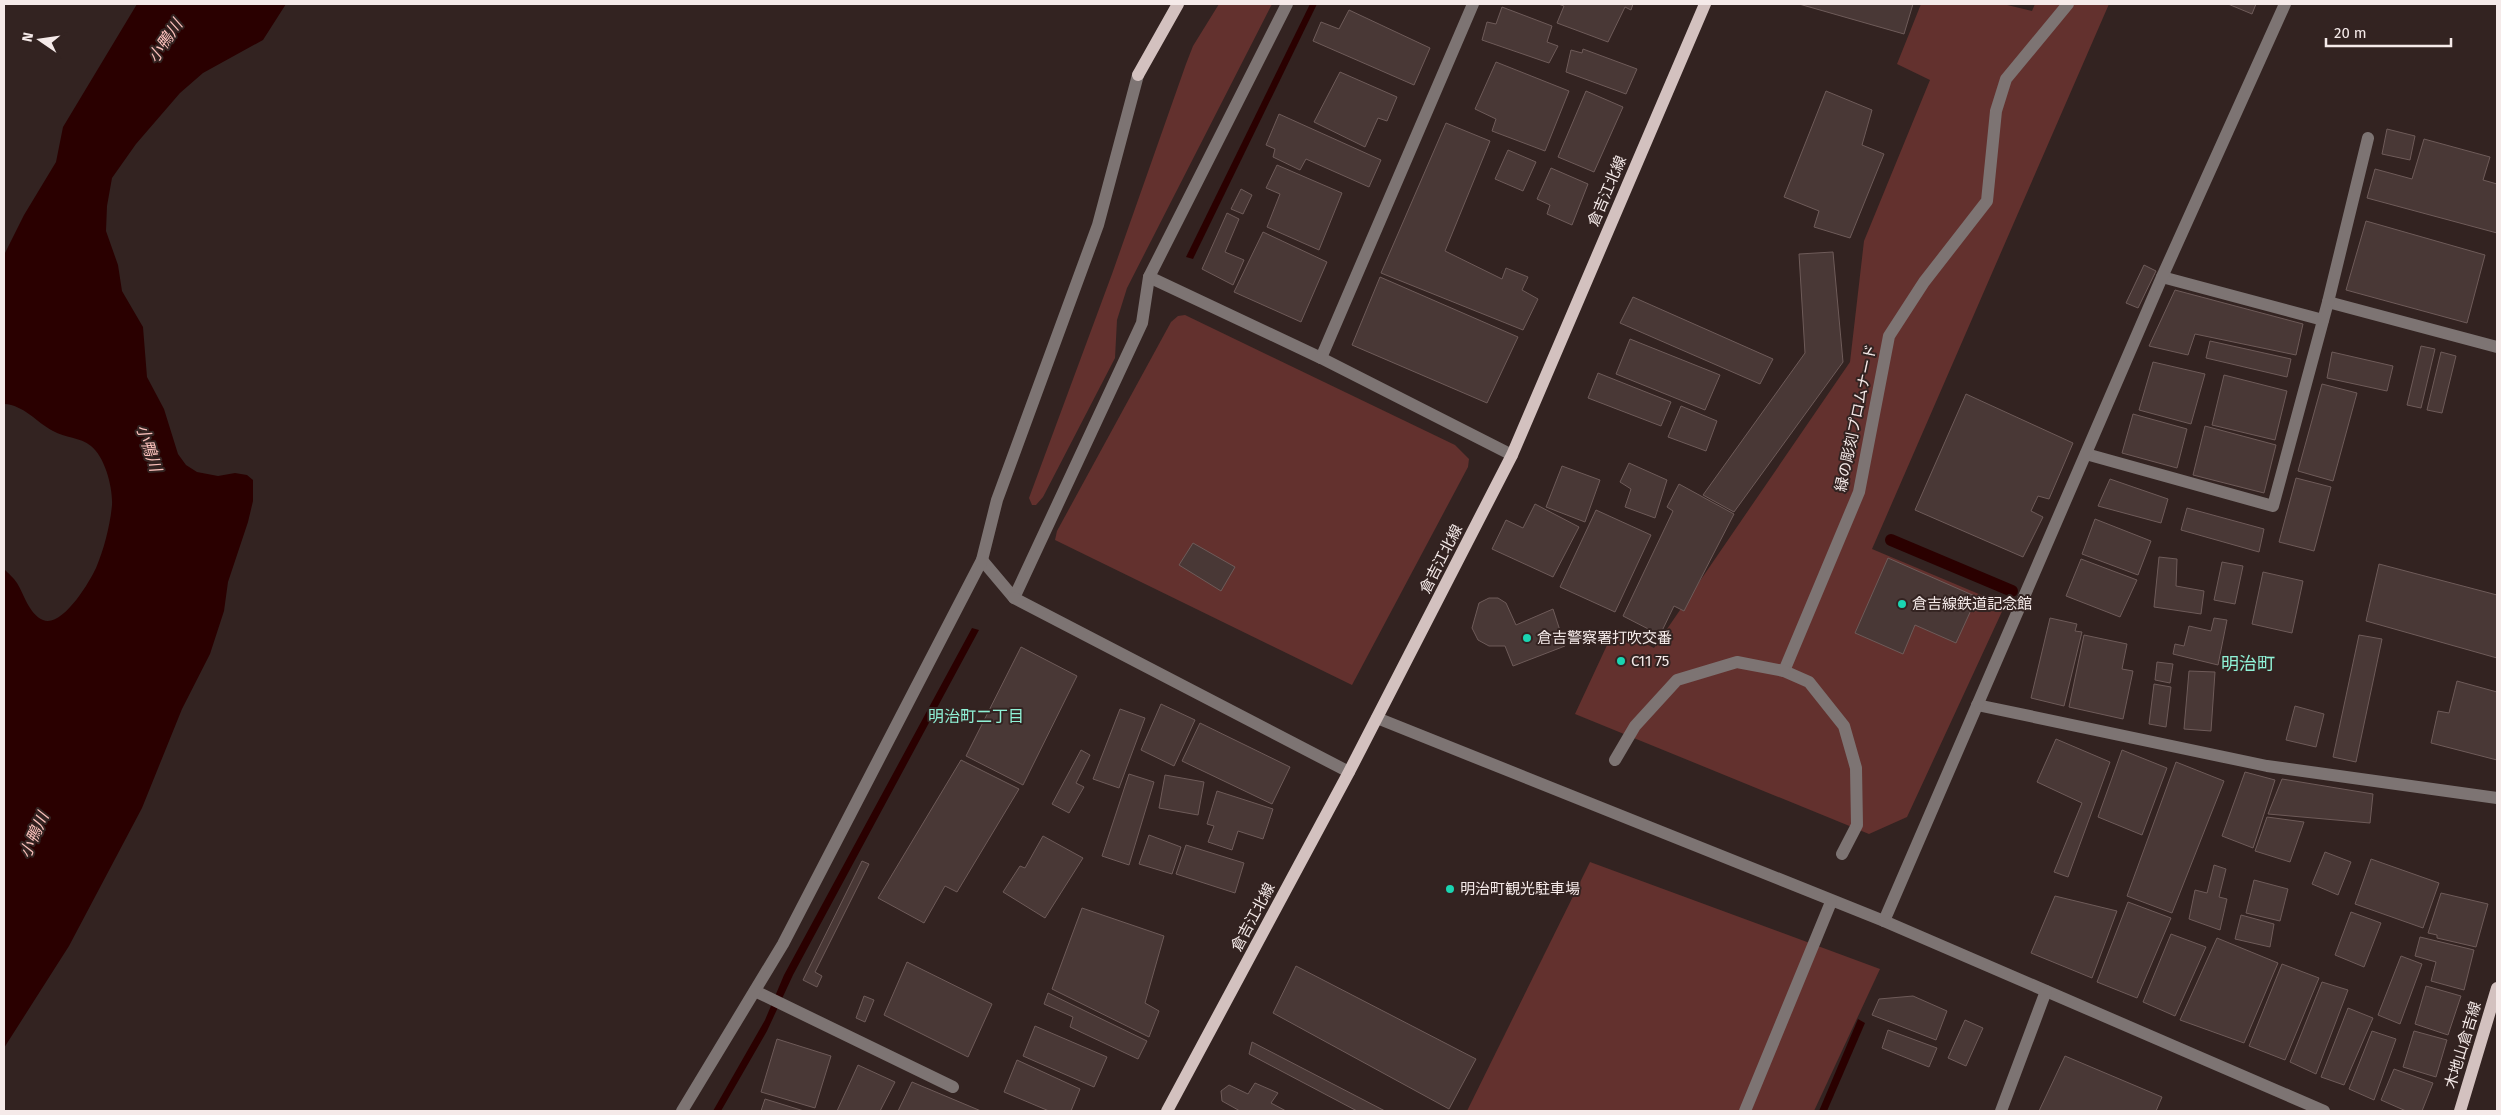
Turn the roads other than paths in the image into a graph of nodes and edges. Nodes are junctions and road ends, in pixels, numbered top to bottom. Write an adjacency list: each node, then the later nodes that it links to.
1 (1178, 4): 7 (main road)
2 (1287, 4): 9 (street)
3 (1473, 4): 14 (street)
4 (1705, 4): 16 (main road, 倉吉江北線)
5 (2068, 4): 19 (street, 緑の彫刻プロムナード)
6 (2285, 4): 10 (street)
7 (1138, 75): 17 (street)
8 (2368, 138): 11 (street)
9 (1149, 277): 14 (street); 18 (street)
10 (2162, 277): 12 (street); 15 (street)
11 (2328, 302): 12 (street); 13 (street)
12 (2323, 320): 15 (street)
13 (2497, 347)
14 (1321, 358): 16 (street)
15 (2086, 454): 20 (street)
16 (1512, 455): 21 (main road, 倉吉江北線)
17 (982, 560): 18 (street); 29 (street)
18 (1014, 598): 23 (street)
19 (1784, 671): 22 (street); 25 (street)
20 (1977, 705): 24 (street); 27 (street)
21 (1377, 718): 23 (main road, 倉吉江北線); 26 (street)
22 (1615, 760)
23 (1349, 772): 33 (main road, 倉吉江北線)
24 (2497, 798)
25 (1842, 854)
26 (1832, 902): 27 (street); 34 (street)
27 (1884, 921): 30 (street)
28 (2497, 988): 37 (main road, 木地山倉吉線)
29 (755, 991): 31 (street); 32 (street)
30 (2046, 991): 35 (street); 36 (street)
31 (952, 1087)
32 (682, 1111)
33 (1167, 1111)
34 (1746, 1111)
35 (2001, 1111)
36 (2324, 1111)
37 (2460, 1111)

